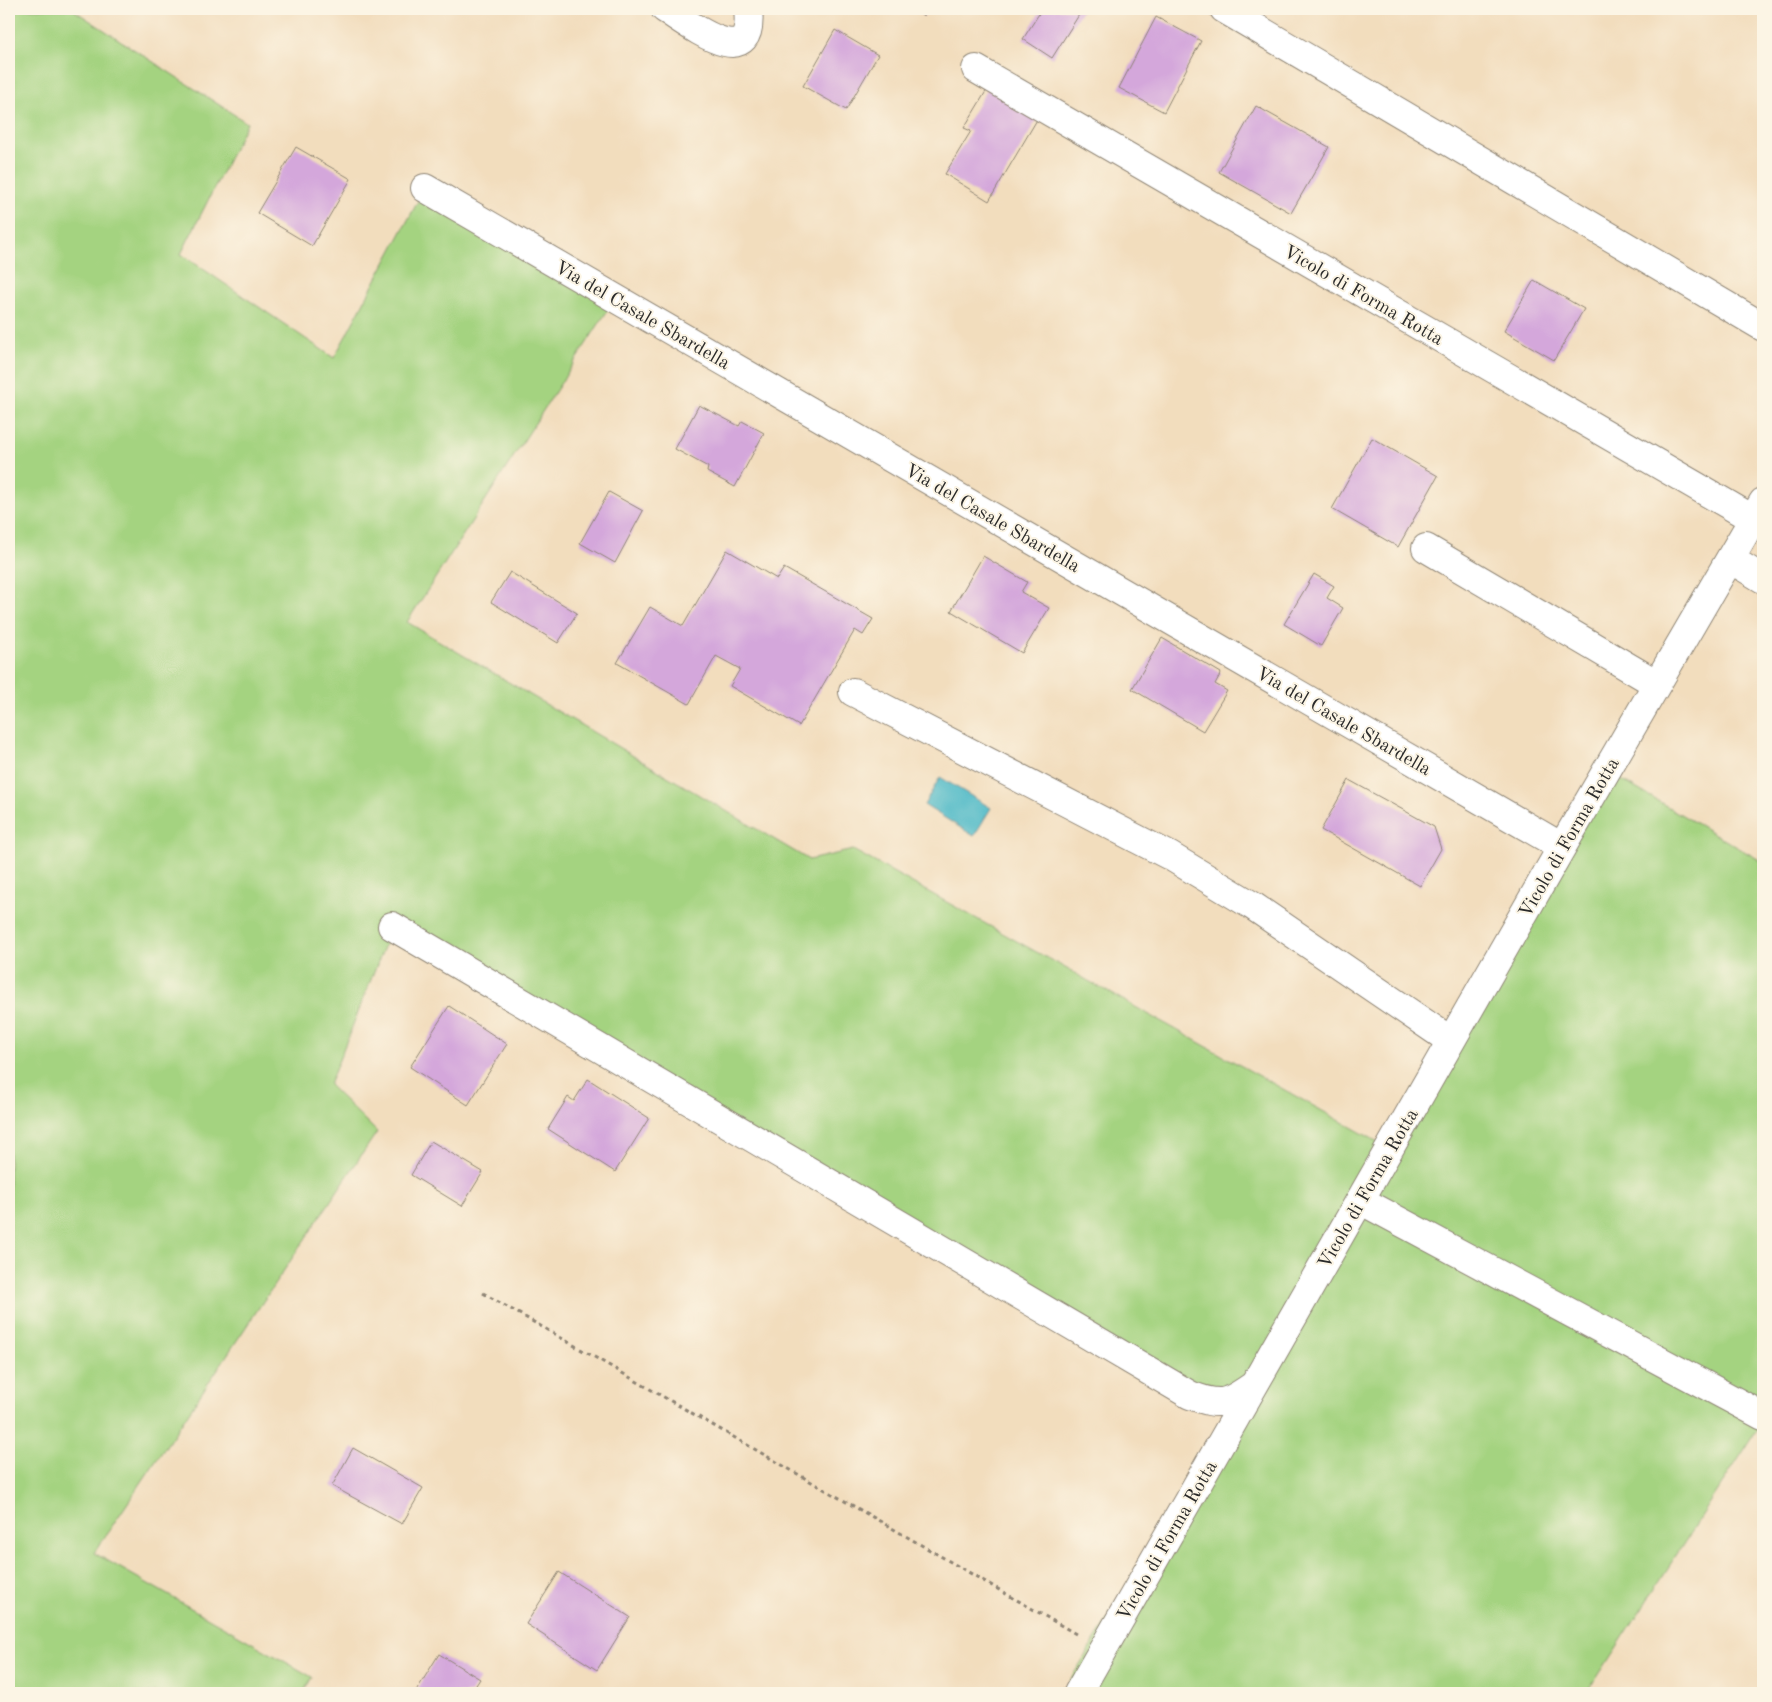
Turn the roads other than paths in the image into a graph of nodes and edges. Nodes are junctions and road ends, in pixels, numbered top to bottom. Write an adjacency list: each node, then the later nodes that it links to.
1 (665, 9): 2 (street)
2 (748, 9)
3 (1224, 9): 6 (street)
4 (976, 69): 7 (street, Vicolo di Forma Rotta)
5 (425, 188): 13 (street, Via del Casale Sbardella)
6 (1763, 327)
7 (1758, 510): 9 (street, Vicolo di Forma Rotta)
8 (1426, 548): 11 (street)
9 (1730, 559): 10 (street); 11 (street, Vicolo di Forma Rotta)
10 (1763, 579)
11 (1657, 684): 13 (street, Vicolo di Forma Rotta)
12 (853, 692): 15 (street)
13 (1562, 846): 15 (street, Vicolo di Forma Rotta)
14 (392, 926): 17 (street)
15 (1451, 1041): 16 (street, Vicolo di Forma Rotta)
16 (1360, 1200): 17 (street, Vicolo di Forma Rotta); 18 (street)
17 (1254, 1386): 19 (street, Vicolo di Forma Rotta)
18 (1763, 1416)
19 (1078, 1693)

